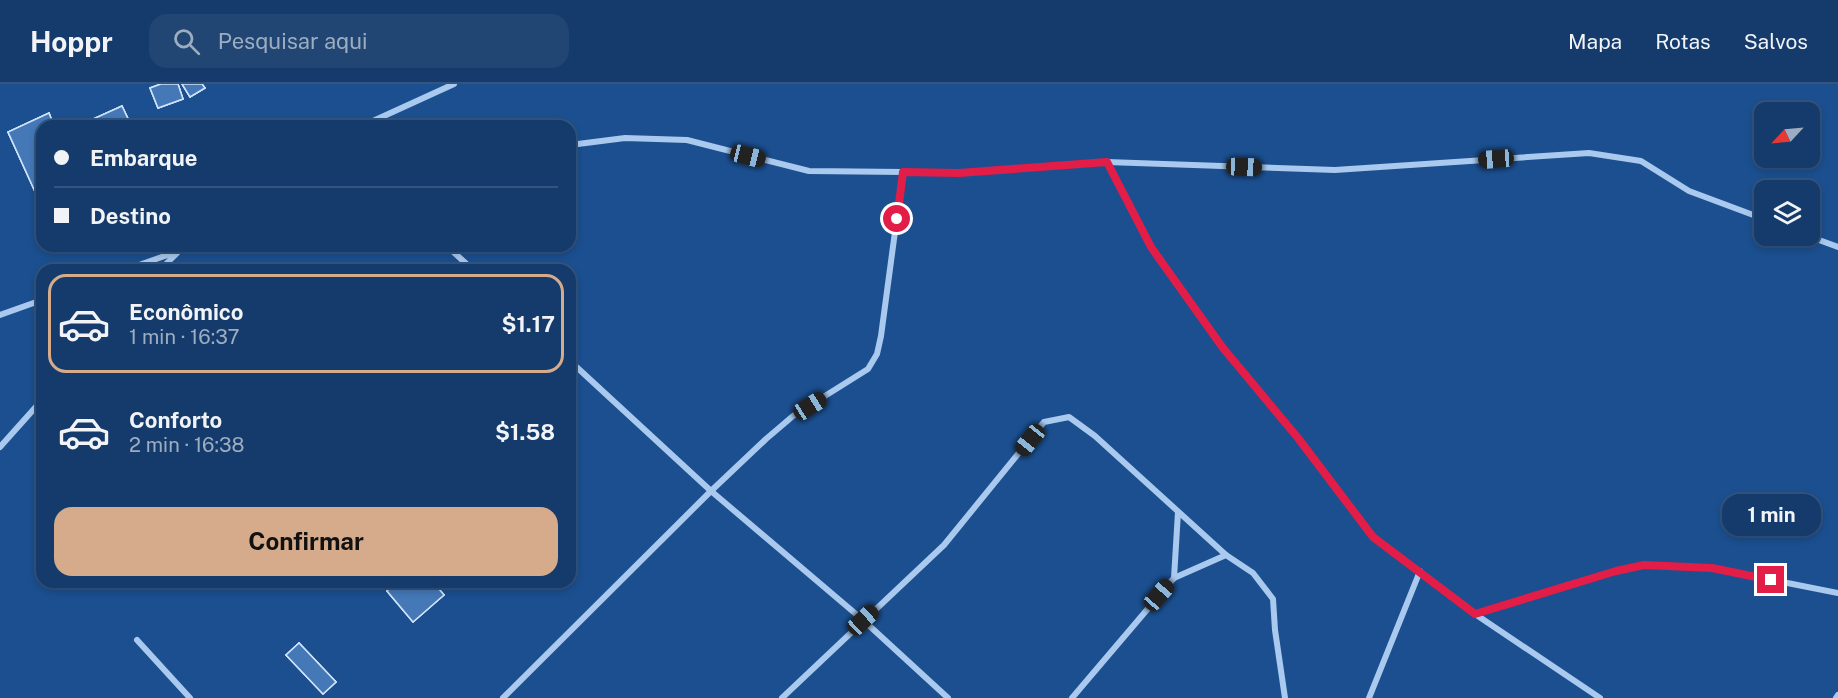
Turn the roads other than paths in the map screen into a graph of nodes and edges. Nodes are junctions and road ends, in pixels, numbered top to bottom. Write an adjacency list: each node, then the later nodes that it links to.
1 (454, 84): 2 (street)
2 (375, 120)
3 (576, 144): 5 (street)
4 (1107, 162): 5 (street); 6 (street); 22 (street)
5 (903, 172): 19 (street)
6 (1754, 215)
7 (1820, 240): 8 (street)
8 (1838, 247)
9 (176, 252): 11 (street); 12 (street)
10 (454, 252): 13 (street)
11 (142, 264)
12 (165, 264)
13 (466, 264)
14 (36, 302): 15 (street)
15 (0, 315)
16 (576, 367): 19 (street)
17 (36, 407): 18 (street)
18 (0, 447)
19 (711, 491): 26 (street); 29 (street)
20 (1178, 512): 21 (street); 23 (street); 26 (street)
21 (1226, 555): 23 (street); 33 (street)
22 (1420, 571): 25 (street); 34 (street)
23 (1174, 578): 32 (street)
24 (1838, 593): 25 (street)
25 (1475, 614): 35 (street)
26 (863, 620): 30 (street); 31 (street)
27 (137, 640): 28 (street)
28 (190, 698)
29 (503, 698)
30 (782, 698)
31 (948, 698)
32 (1072, 698)
33 (1285, 698)
34 (1369, 698)
35 (1600, 698)

